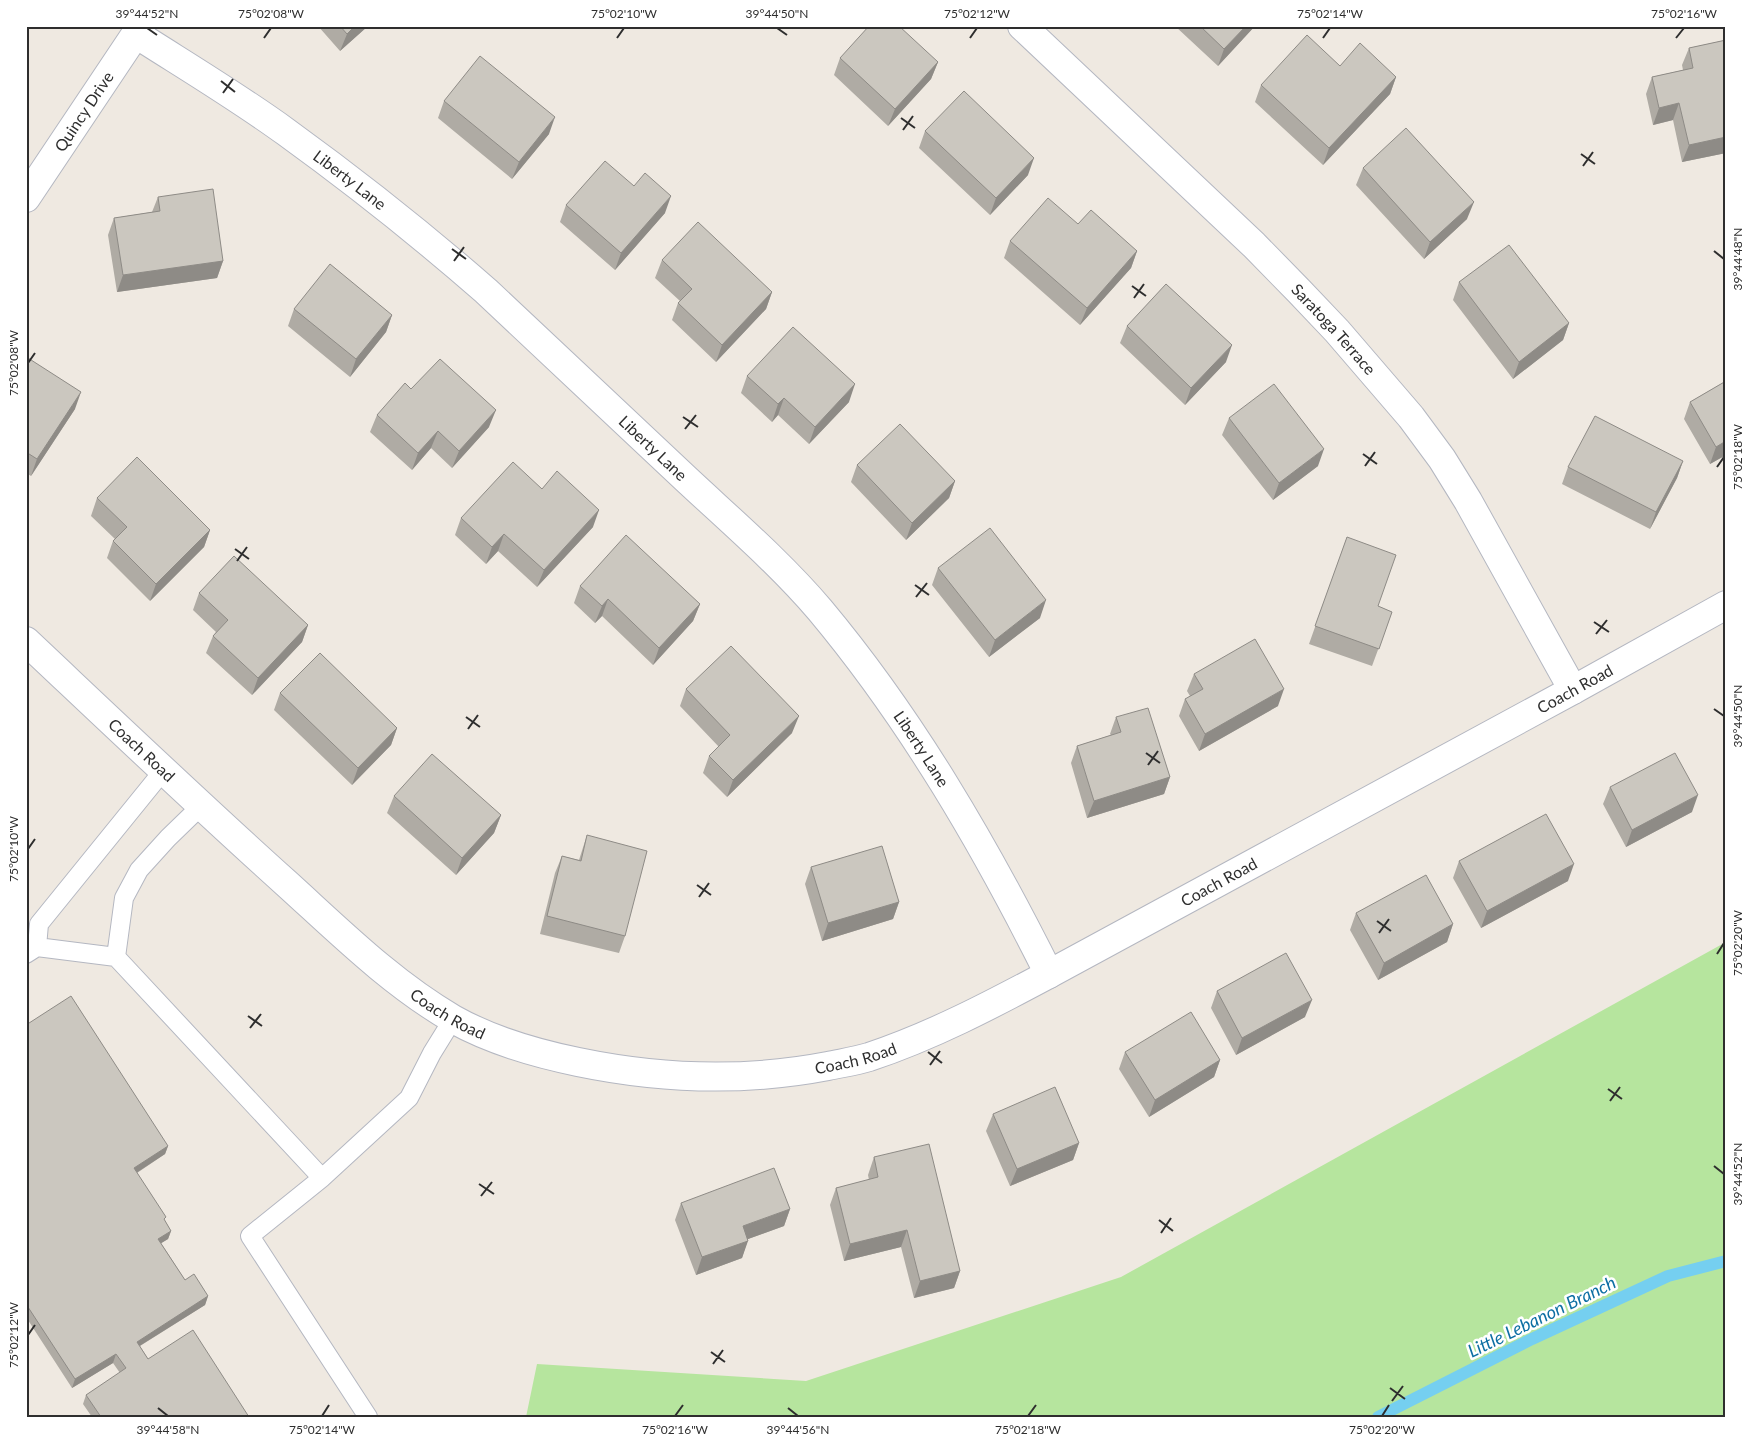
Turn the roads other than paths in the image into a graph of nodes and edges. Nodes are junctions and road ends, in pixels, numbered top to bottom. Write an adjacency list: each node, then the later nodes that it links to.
1 (1022, 26): 6 (street, Saratoga Terrace)
2 (139, 30): 3 (street, Quincy Drive); 11 (street, Liberty Lane)
3 (26, 198)
4 (1726, 605): 6 (street, Coach Road)
5 (32, 657): 7 (street, Coach Road)
6 (1573, 690): 11 (street, Coach Road)
7 (163, 771): 8 (street, Coach Road); 9 (lane)
8 (201, 806): 10 (lane); 12 (street, Coach Road)
9 (31, 951): 10 (lane)
10 (116, 957): 13 (lane)
11 (1049, 974): 12 (street, Coach Road)
12 (453, 1019): 13 (lane)
13 (322, 1178): 14 (lane)
14 (368, 1417)

